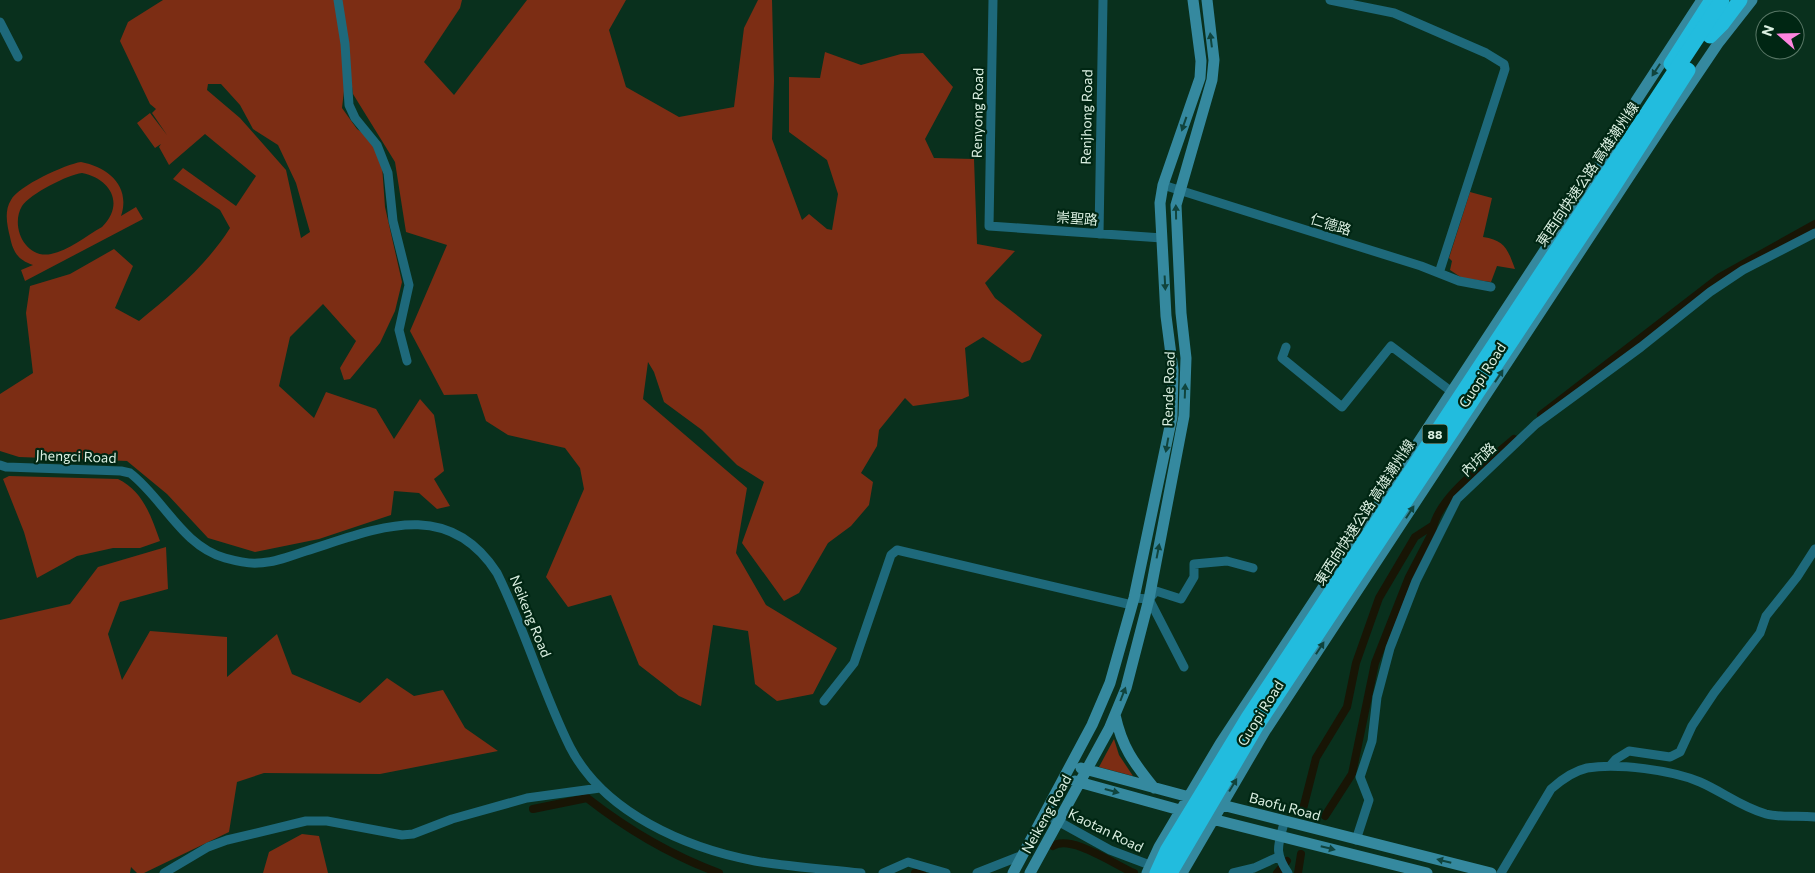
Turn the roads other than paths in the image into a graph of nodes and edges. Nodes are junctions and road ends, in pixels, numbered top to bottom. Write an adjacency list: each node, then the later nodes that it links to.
1 (338, 0): 26 (street)
2 (993, 0): 19 (street, Renyong Road)
3 (1103, 0): 21 (street, Renjhong Road)
4 (1193, 0): 16 (street, Rende Road, one-way to 16)
5 (1207, 0): 18 (street, Rende Road, one-way to 5)
6 (1330, 0): 23 (street)
7 (1702, 0): 27 (street, Guopi Road, one-way to 27)
8 (1712, 0): 17 (highway, bridge)
9 (1722, 0): 17 (highway, 東西向快速公路 高雄潮州線 / 88, bridge)
10 (1734, 0): 14 (highway, 東西向快速公路 高雄潮州線 / 88)
11 (1740, 0): 14 (highway)
12 (1752, 0): 45 (street, Guopi Road, one-way to 12)
13 (0, 22): 15 (street)
14 (1710, 36): 64 (highway, 東西向快速公路 高雄潮州線 / 88, bridge)
15 (18, 57)
16 (1163, 185): 18 (street, 仁德路); 22 (street, Rende Road)
17 (1599, 185): 56 (highway, 東西向快速公路 高雄潮州線 / 88, bridge)
18 (1179, 190): 23 (street, 仁德路); 32 (street, Rende Road, one-way to 18)
19 (989, 226): 21 (street, 崇聖路)
20 (1815, 233): 53 (street, 內坑路)
21 (1098, 234): 22 (street, 崇聖路)
22 (1162, 238): 33 (street, Rende Road, one-way to 33)
23 (1439, 273): 24 (street, 仁德路)
24 (1492, 287)
25 (1286, 348): 27 (street)
26 (407, 361)
27 (1452, 392): 44 (street, Guopi Road)
28 (0, 465): 29 (street, Jhengci Road)
29 (185, 532): 42 (street, Neikeng Road)
30 (1815, 549): 38 (street)
31 (1254, 568): 32 (street)
32 (1149, 599): 33 (street); 34 (street); 36 (street, Rende Road, one-way to 32)
33 (1133, 602): 35 (street); 37 (street, Rende Road)
34 (1184, 667)
35 (824, 702)
36 (1115, 715): 39 (street, Rende Road); 43 (street)
37 (1072, 766): 39 (street, Baofu Road); 40 (street, Neikeng Road)
38 (1610, 766): 48 (street); 70 (street)
39 (1088, 770): 41 (street, Neikeng Road); 43 (street, Baofu Road)
40 (1065, 778): 41 (street); 47 (street, Neikeng Road)
41 (1081, 783): 46 (street, one-way to 46); 50 (street, Neikeng Road)
42 (600, 788): 57 (street); 58 (street, Neikeng Road)
43 (1154, 788): 44 (street, Baofu Road)
44 (1188, 797): 45 (street, Baofu Road); 46 (street, Guopi Road)
45 (1221, 805): 49 (street, Guopi Road); 51 (street, Baofu Road)
46 (1180, 810): 49 (street); 56 (street, Guopi Road)
47 (1045, 814): 50 (street, Kaotan Road); 54 (street, Neikeng Road)
48 (1815, 817)
49 (1213, 819): 52 (street); 65 (street, Guopi Road)
50 (1059, 822): 56 (street, Kaotan Road); 63 (street, Neikeng Road)
51 (1284, 823): 52 (street); 53 (street, Baofu Road)
52 (1280, 836): 55 (street); 68 (street, one-way to 68)
53 (1356, 840): 69 (street, Baofu Road, one-way to 53)
54 (1023, 854): 61 (street, Neikeng Road); 62 (street, Neikeng Road)
55 (1279, 859): 66 (street); 67 (street)
56 (1150, 870): 65 (street, Kaotan Road)
57 (164, 873)
58 (860, 873)
59 (883, 873): 60 (street)
60 (946, 873)
61 (977, 873)
62 (1013, 873)
63 (1030, 873)
64 (1170, 873)
65 (1183, 873)
66 (1233, 873)
67 (1288, 873)
68 (1427, 873)
69 (1491, 873)
70 (1501, 873)

